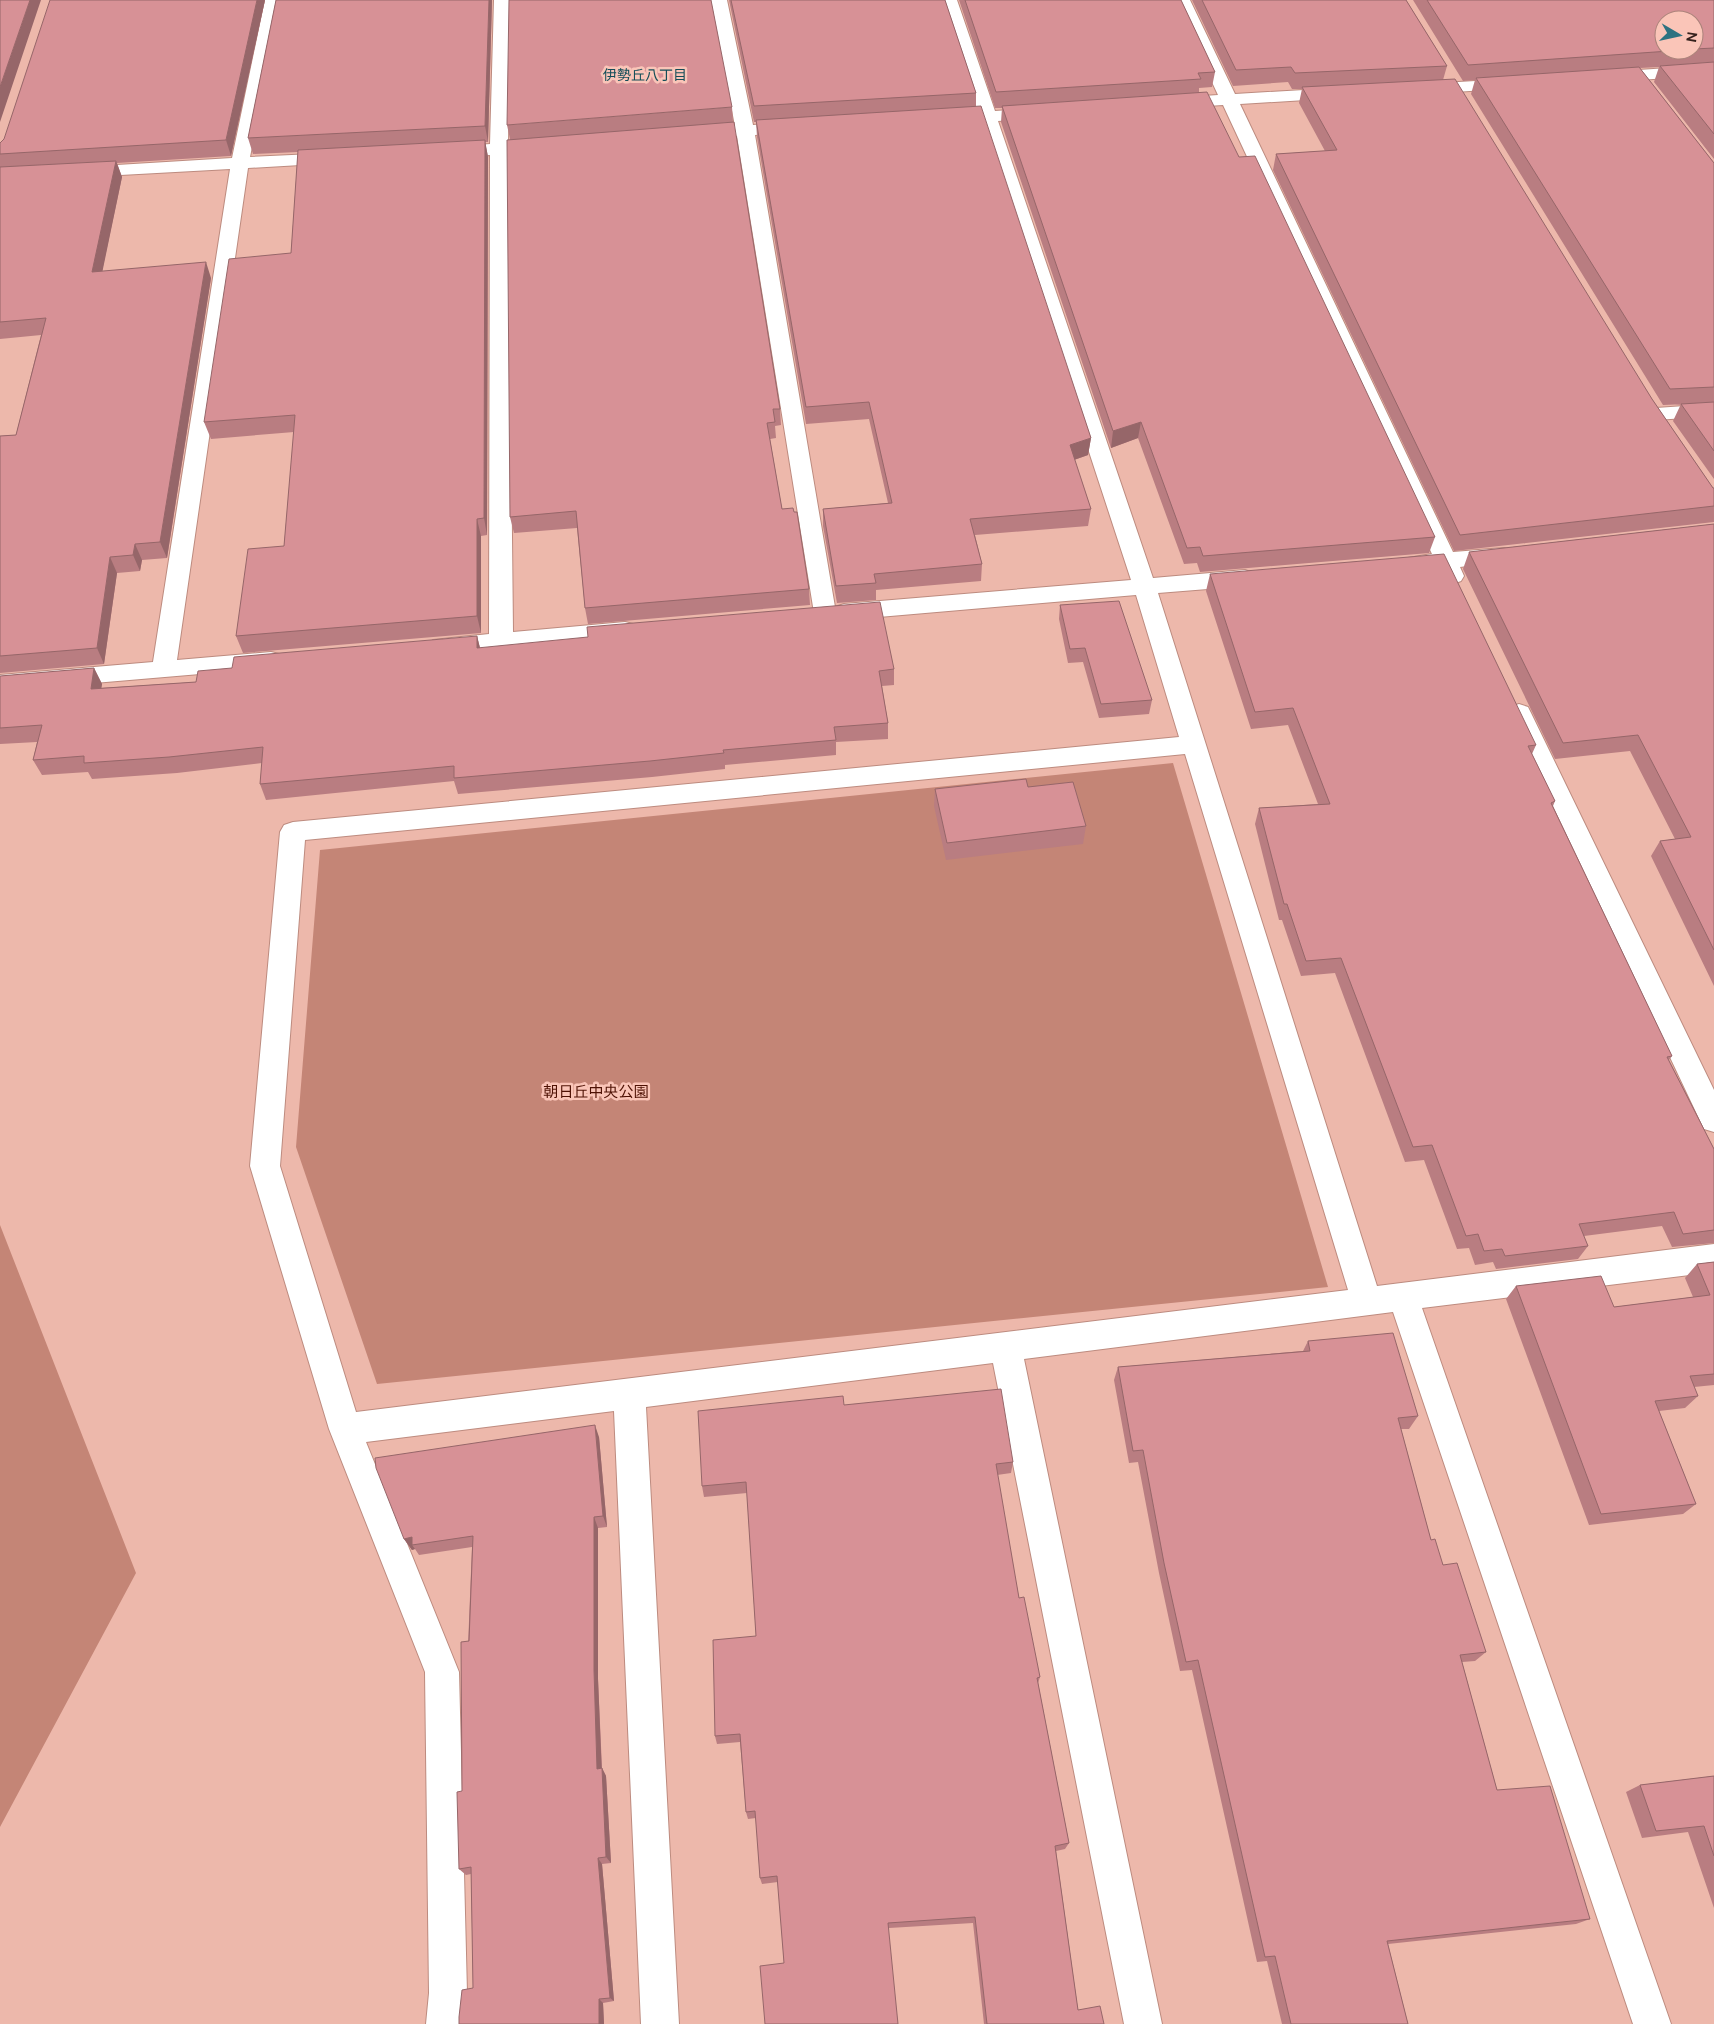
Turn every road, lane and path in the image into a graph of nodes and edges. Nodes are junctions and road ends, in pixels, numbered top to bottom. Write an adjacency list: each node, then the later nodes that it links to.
1 (273, 0): 27 (street)
2 (502, 0): 24 (street)
3 (719, 0): 21 (street)
4 (949, 0): 18 (street)
5 (1182, 0): 14 (street)
6 (1714, 70): 7 (street)
7 (1638, 75): 8 (street); 12 (street)
8 (1590, 78)
9 (1452, 80): 10 (street); 11 (street); 16 (street)
10 (1523, 83)
11 (1407, 90)
12 (1650, 90)
13 (1358, 92): 14 (street)
14 (1229, 98): 15 (street); 32 (street)
15 (1161, 104)
16 (1467, 105)
17 (1054, 111): 18 (street)
18 (986, 116): 19 (street); 35 (street)
19 (928, 120)
20 (813, 126): 21 (street)
21 (745, 130): 22 (street); 35 (street)
22 (686, 135)
23 (558, 145): 24 (street)
24 (499, 149): 25 (street); 38 (street)
25 (439, 152)
26 (349, 157): 27 (street)
27 (240, 163): 28 (street); 41 (street)
28 (67, 173)
29 (1714, 410): 30 (street)
30 (1656, 413)
31 (1525, 552): 32 (street)
32 (1446, 561): 33 (street); 36 (street)
33 (1388, 566)
34 (1261, 577): 35 (street)
35 (1145, 587): 44 (street)
36 (1463, 597)
37 (648, 628): 38 (street)
38 (501, 641): 39 (street)
39 (422, 648)
40 (293, 658): 41 (street)
41 (164, 670): 42 (street)
42 (0, 683)
43 (1511, 696): 45 (street)
44 (1194, 744): 48 (street); 51 (street)
45 (1714, 1120)
46 (1714, 1258): 47 (street)
47 (1403, 1297): 48 (street); 55 (street)
48 (1367, 1302): 49 (street)
49 (1006, 1347): 50 (street); 54 (street)
50 (629, 1395): 51 (street); 53 (street)
51 (345, 1429): 52 (street)
52 (445, 2024)
53 (660, 2024)
54 (1144, 2024)
55 (1652, 2024)

